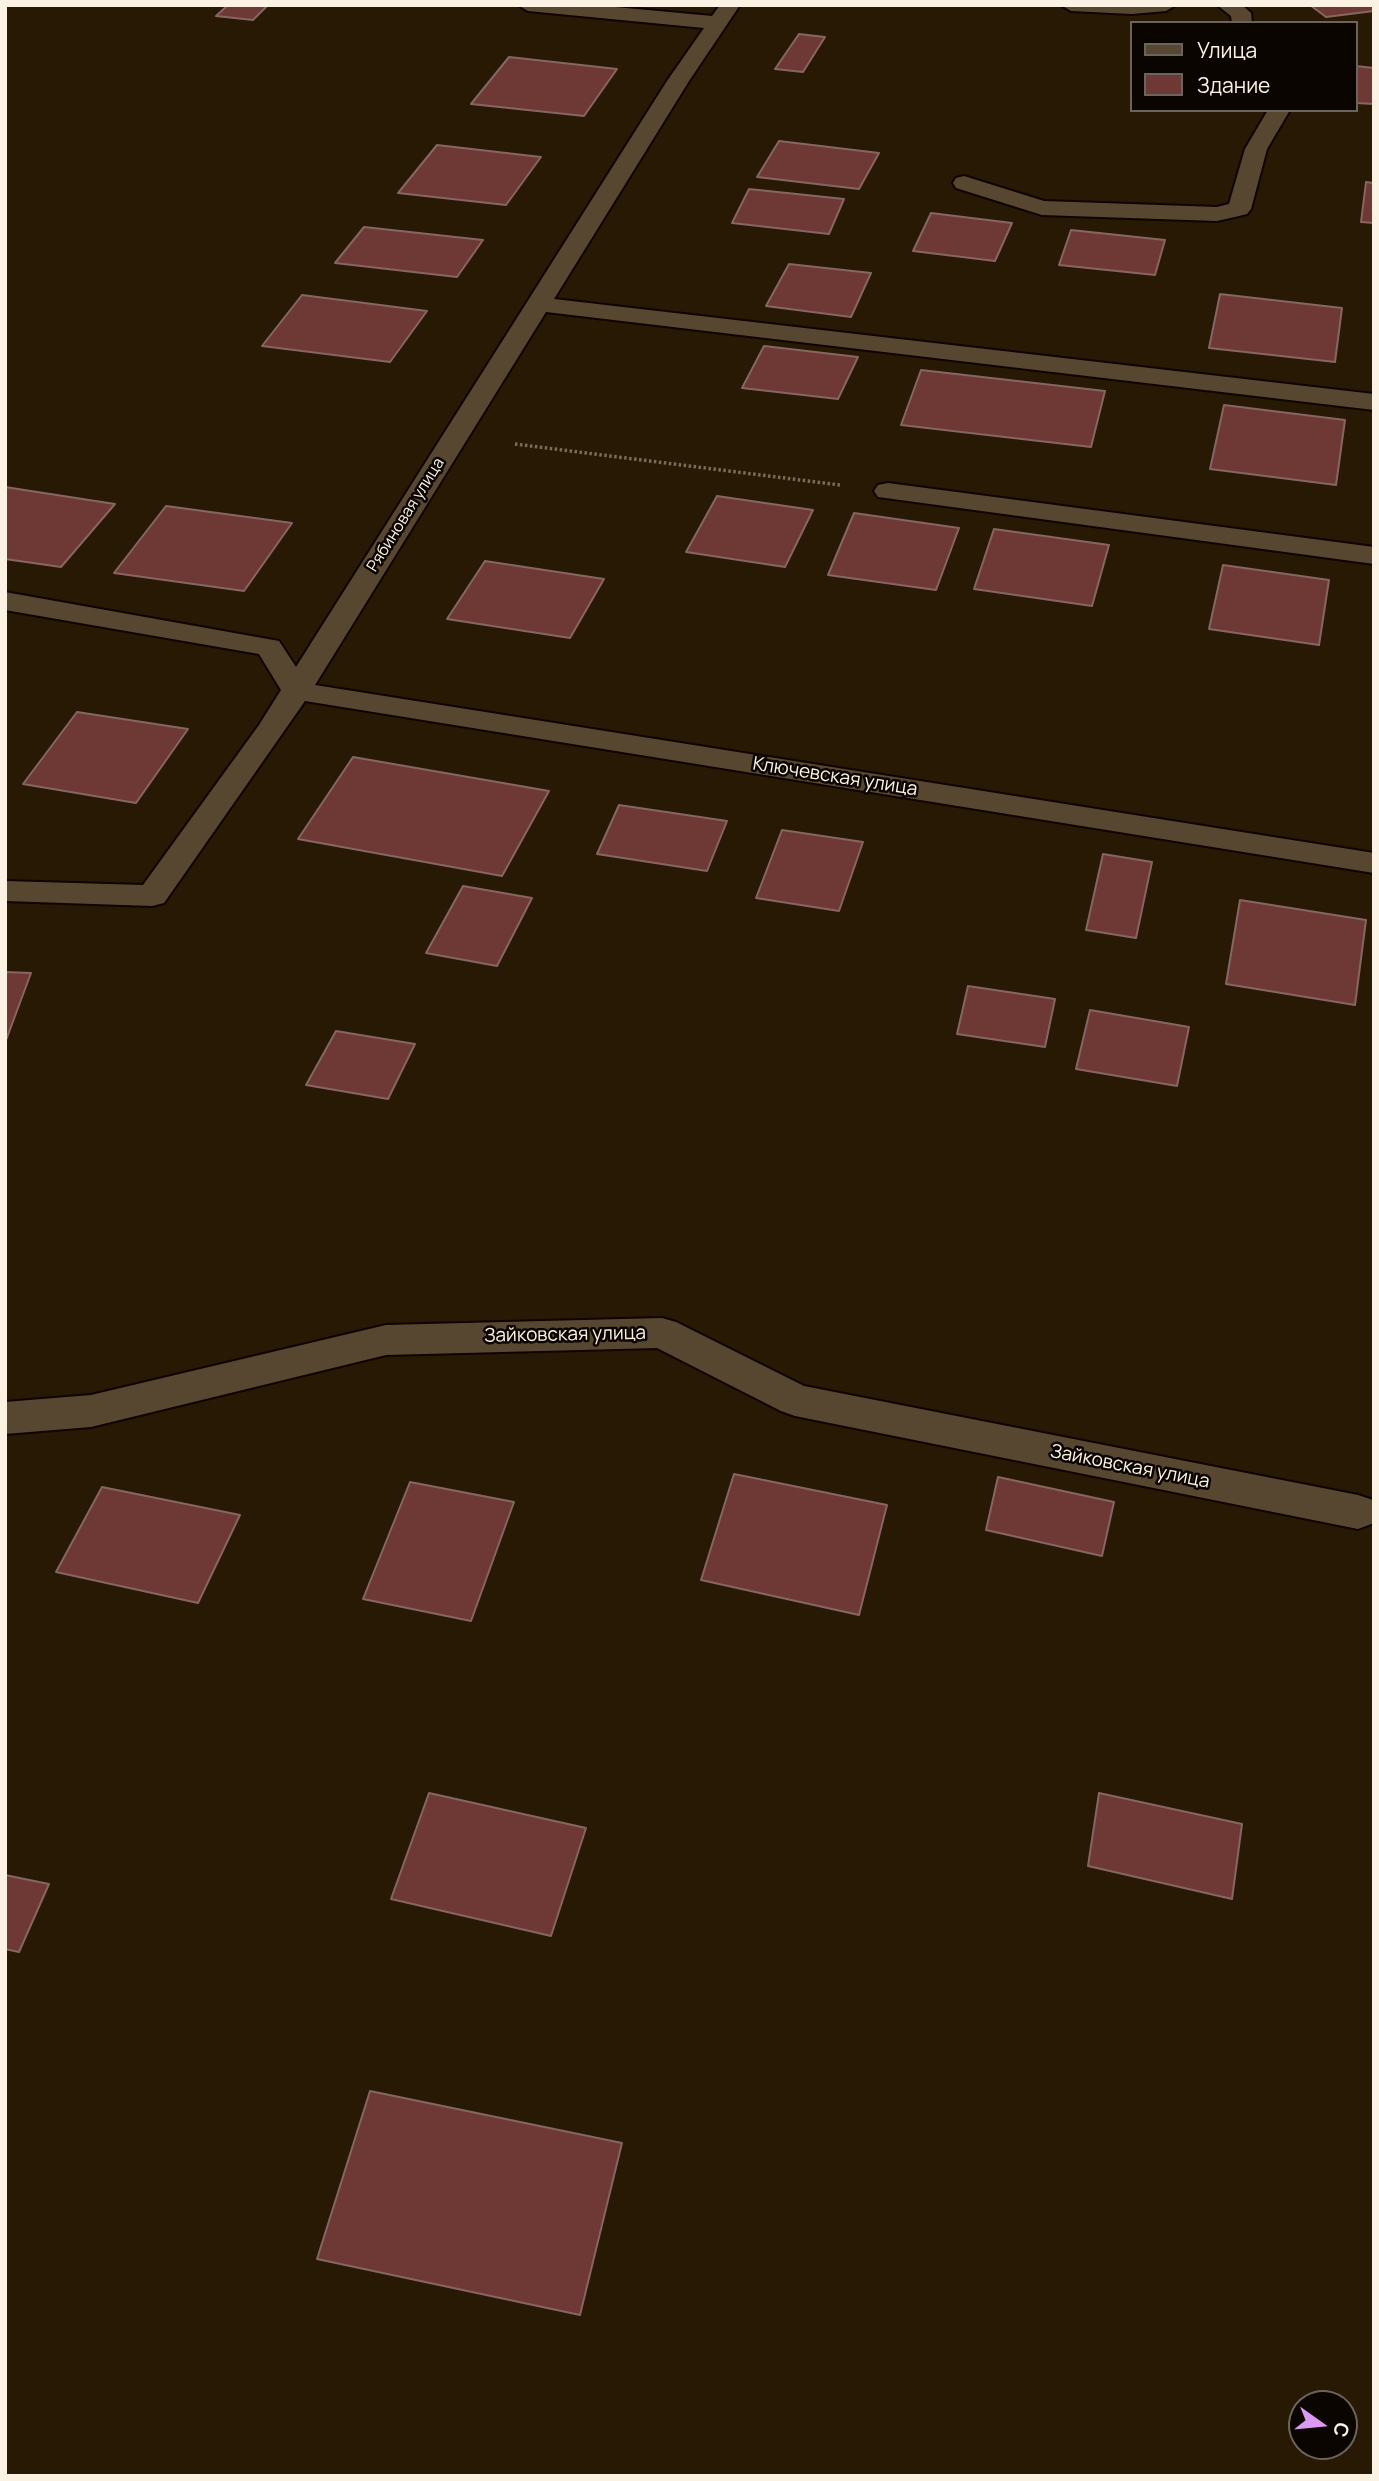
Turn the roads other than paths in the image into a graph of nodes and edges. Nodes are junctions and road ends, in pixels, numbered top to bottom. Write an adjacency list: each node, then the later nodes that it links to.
1 (528, 5): 5 (street)
2 (1071, 5): 3 (street)
3 (1166, 5)
4 (1227, 5): 6 (street)
5 (724, 14): 9 (street, Рябиновая улица)
6 (1242, 21)
7 (1278, 112): 8 (street)
8 (964, 183)
9 (538, 304): 10 (street); 14 (street, Рябиновая улица)
10 (1374, 402)
11 (888, 491): 12 (street)
12 (1374, 555)
13 (5, 601): 14 (street)
14 (297, 691): 15 (street, Ключевская улица); 16 (street, Рябиновая улица)
15 (1374, 863)
16 (5, 891)
17 (5, 1418): 18 (street, Зайковская улица)
18 (1358, 1512)

